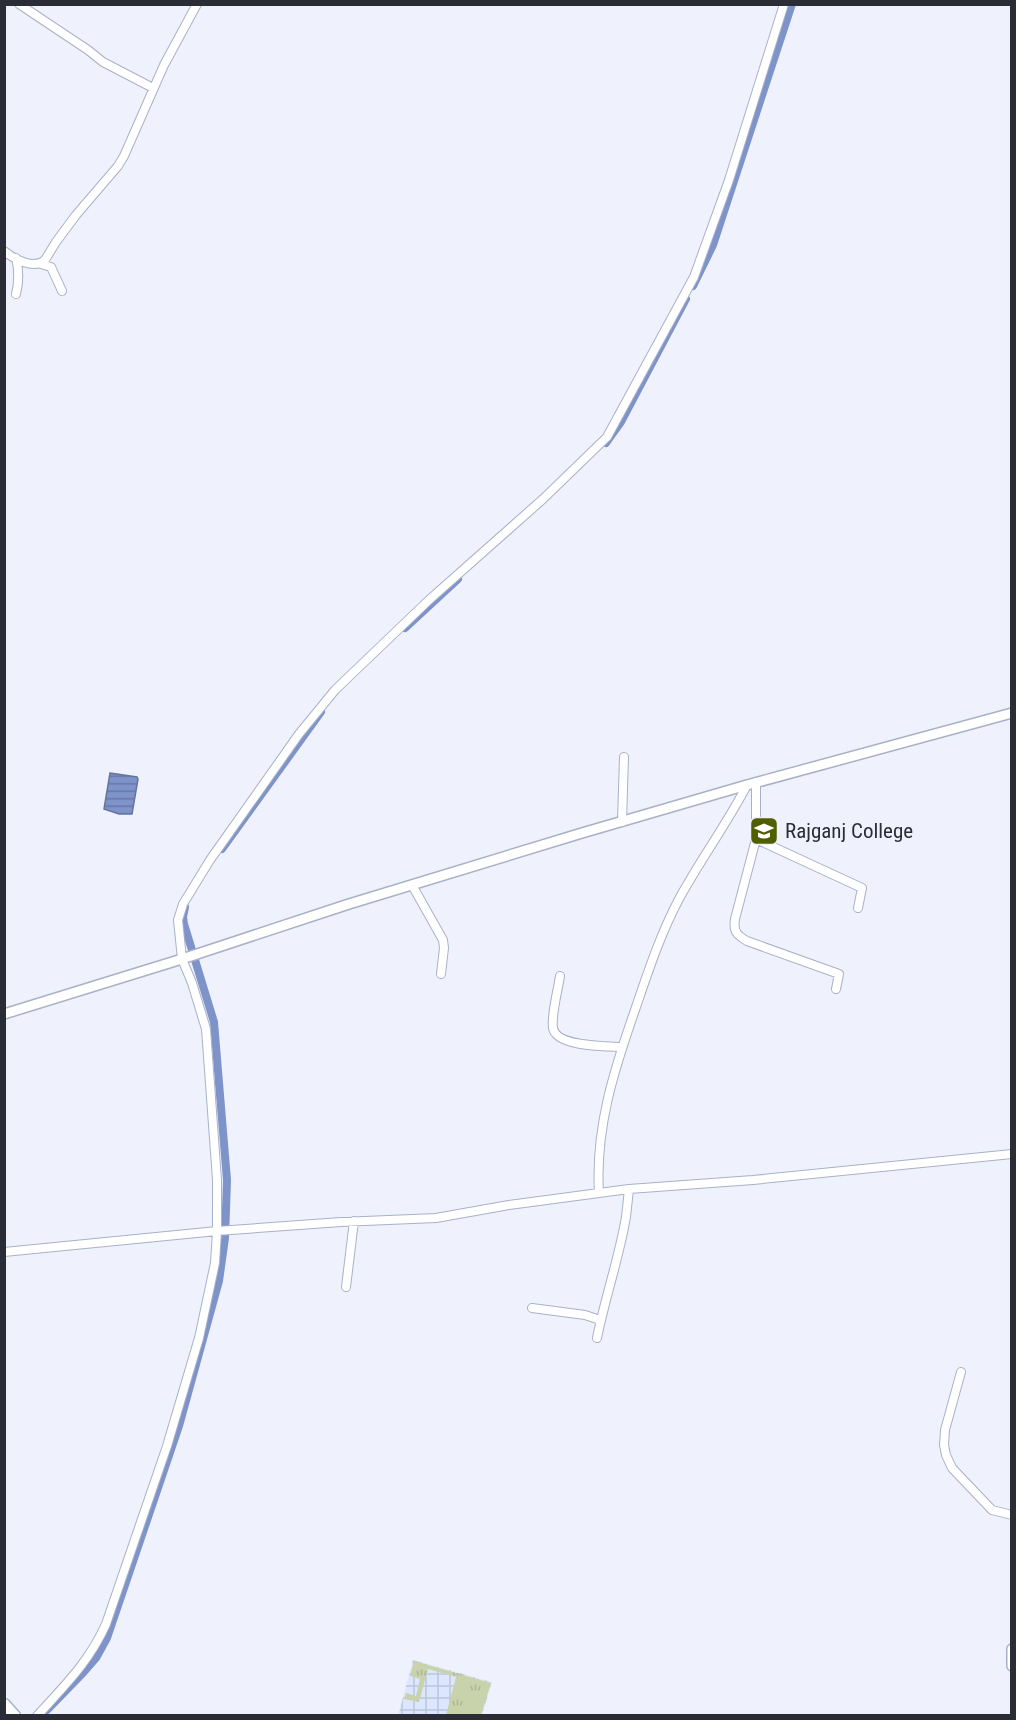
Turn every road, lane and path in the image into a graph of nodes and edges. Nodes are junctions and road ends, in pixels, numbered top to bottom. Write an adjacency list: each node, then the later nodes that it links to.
1 (19, 4): 4 (street)
2 (197, 4): 4 (street)
3 (784, 4): 17 (street)
4 (153, 88): 7 (street)
5 (4, 251): 6 (street)
6 (16, 258): 7 (street); 9 (street)
7 (41, 264): 8 (street)
8 (62, 291)
9 (16, 294)
10 (1011, 713): 12 (street)
11 (624, 757): 13 (street)
12 (751, 783): 13 (street); 14 (street); 22 (street)
13 (622, 822): 15 (street)
14 (756, 839): 16 (street); 20 (street)
15 (412, 885): 17 (street); 18 (street)
16 (858, 908)
17 (189, 957): 21 (street); 27 (street)
18 (441, 974)
19 (560, 976): 22 (street)
20 (836, 989)
21 (4, 1014)
22 (622, 1047): 25 (street)
23 (1011, 1154): 24 (street)
24 (629, 1189): 25 (street); 31 (street)
25 (599, 1193): 26 (street)
26 (354, 1221): 27 (street); 29 (street)
27 (223, 1231): 28 (street); 39 (street)
28 (4, 1252)
29 (346, 1287)
30 (532, 1308): 31 (street)
31 (600, 1320): 32 (street)
32 (597, 1338)
33 (961, 1372): 34 (street)
34 (1011, 1515)
35 (1011, 1649): 36 (street)
36 (1011, 1666)
37 (4, 1705): 38 (highway)
38 (14, 1716)
39 (37, 1716)

